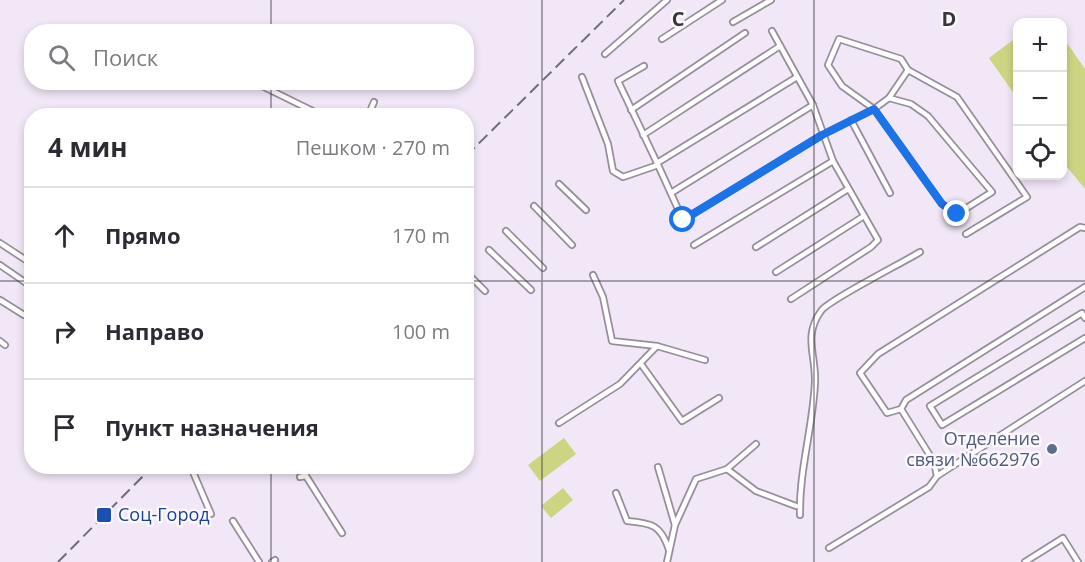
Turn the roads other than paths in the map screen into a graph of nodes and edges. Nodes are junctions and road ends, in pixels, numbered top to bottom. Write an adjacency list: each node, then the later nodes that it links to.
1 (667, 0): 9 (lane)
2 (723, 0): 7 (lane)
3 (771, 0): 4 (lane)
4 (733, 22)
5 (772, 31): 8 (lane)
6 (745, 33): 21 (lane)
7 (662, 39)
8 (780, 46): 12 (lane); 23 (lane)
9 (604, 54)
10 (644, 66): 21 (lane)
11 (908, 70): 15 (lane); 20 (lane); 36 (lane)
12 (797, 76): 17 (lane); 26 (lane)
13 (582, 77): 26 (lane)
14 (270, 90): 18 (lane)
15 (890, 98): 20 (lane); 20 (lane)
16 (374, 102): 19 (lane)
17 (813, 105): 24 (lane); 29 (lane)
18 (308, 108)
19 (371, 108)
20 (874, 109): 22 (lane)
21 (631, 110): 23 (lane)
22 (851, 120): 24 (lane); 30 (lane)
23 (643, 135): 26 (lane)
24 (822, 135): 25 (lane); 29 (lane)
25 (833, 161): 28 (lane); 39 (lane)
26 (657, 164): 29 (lane)
27 (559, 184): 32 (lane)
28 (848, 189): 33 (lane); 40 (lane)
29 (671, 193)
30 (890, 193)
31 (534, 206): 38 (lane)
32 (586, 210)
33 (864, 216): 46 (lane); 53 (lane)
34 (1085, 228): 65 (lane)
35 (506, 231): 45 (lane)
36 (966, 234)
37 (0, 243): 43 (lane)
38 (572, 244)
39 (694, 245)
40 (756, 246)
41 (489, 250): 51 (lane)
42 (920, 252): 76 (lane)
43 (24, 259)
44 (0, 265): 49 (lane)
45 (543, 268)
46 (776, 272)
47 (593, 275): 60 (lane)
48 (474, 280): 52 (lane)
49 (24, 281)
50 (1085, 287): 65 (lane)
51 (531, 290)
52 (484, 291)
53 (791, 299)
54 (0, 300): 55 (lane)
55 (24, 315)
56 (1085, 318): 57 (lane)
57 (1085, 338)
58 (0, 341): 59 (lane)
59 (5, 345)
60 (657, 346): 61 (lane); 62 (lane)
61 (705, 360)
62 (641, 364): 64 (lane); 66 (lane)
63 (1085, 381): 72 (lane)
64 (719, 398)
65 (901, 410): 72 (lane)
66 (559, 423)
67 (756, 444): 69 (lane)
68 (658, 467): 78 (lane)
69 (727, 469): 74 (lane); 78 (lane)
70 (194, 474): 75 (lane)
71 (302, 474): 79 (lane)
72 (937, 476): 80 (lane)
73 (616, 493): 81 (lane)
74 (796, 506)
75 (211, 514)
76 (800, 515)
77 (233, 521): 82 (lane)
78 (675, 525): 81 (lane)
79 (342, 533)
80 (829, 548)
81 (669, 550): 83 (lane)
82 (259, 562)
83 (667, 562)
84 (1025, 562): 85 (lane)
85 (1078, 562)

